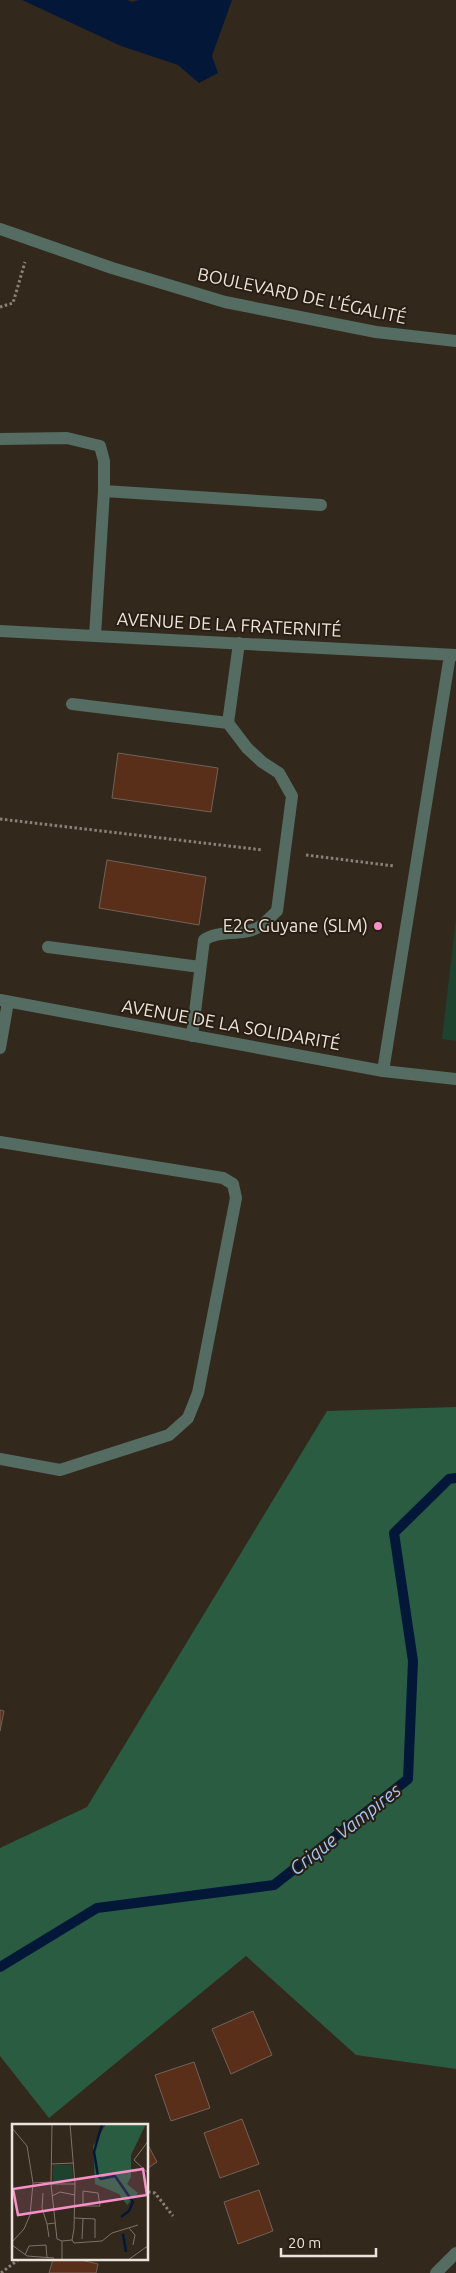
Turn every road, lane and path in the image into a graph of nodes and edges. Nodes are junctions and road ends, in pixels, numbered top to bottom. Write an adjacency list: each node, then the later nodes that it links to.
1 (0, 229): 2 (street, BOULEVARD DE L'ÉGALITÉ)
2 (32, 240): 3 (path); 4 (street, BOULEVARD DE L'ÉGALITÉ)
3 (0, 306)
4 (456, 342)
5 (0, 439): 6 (street)
6 (104, 491): 7 (street); 9 (street)
7 (322, 505)
8 (0, 631): 9 (street, AVENUE DE LA FRATERNITÉ)
9 (95, 636): 10 (street, AVENUE DE LA FRATERNITÉ)
10 (239, 643): 11 (street, AVENUE DE LA FRATERNITÉ); 13 (street)
11 (453, 655): 16 (street)
12 (72, 704): 13 (street)
13 (228, 724): 15 (street)
14 (0, 819): 15 (path)
15 (285, 852): 16 (path); 18 (street)
16 (415, 868): 22 (street)
17 (48, 947): 18 (street)
18 (200, 968): 20 (street)
19 (4, 1001): 20 (street, AVENUE DE LA SOLIDARITÉ); 21 (street)
20 (192, 1036): 22 (street, AVENUE DE LA SOLIDARITÉ)
21 (0, 1048)
22 (383, 1071): 23 (street, AVENUE DE LA SOLIDARITÉ)
23 (456, 1079)
24 (0, 1142): 25 (street)
25 (0, 1459)
26 (149, 2192): 27 (path)
27 (173, 2216)
28 (456, 2253): 31 (street)
29 (18, 2260): 30 (path)
30 (1, 2273)
31 (436, 2273)

